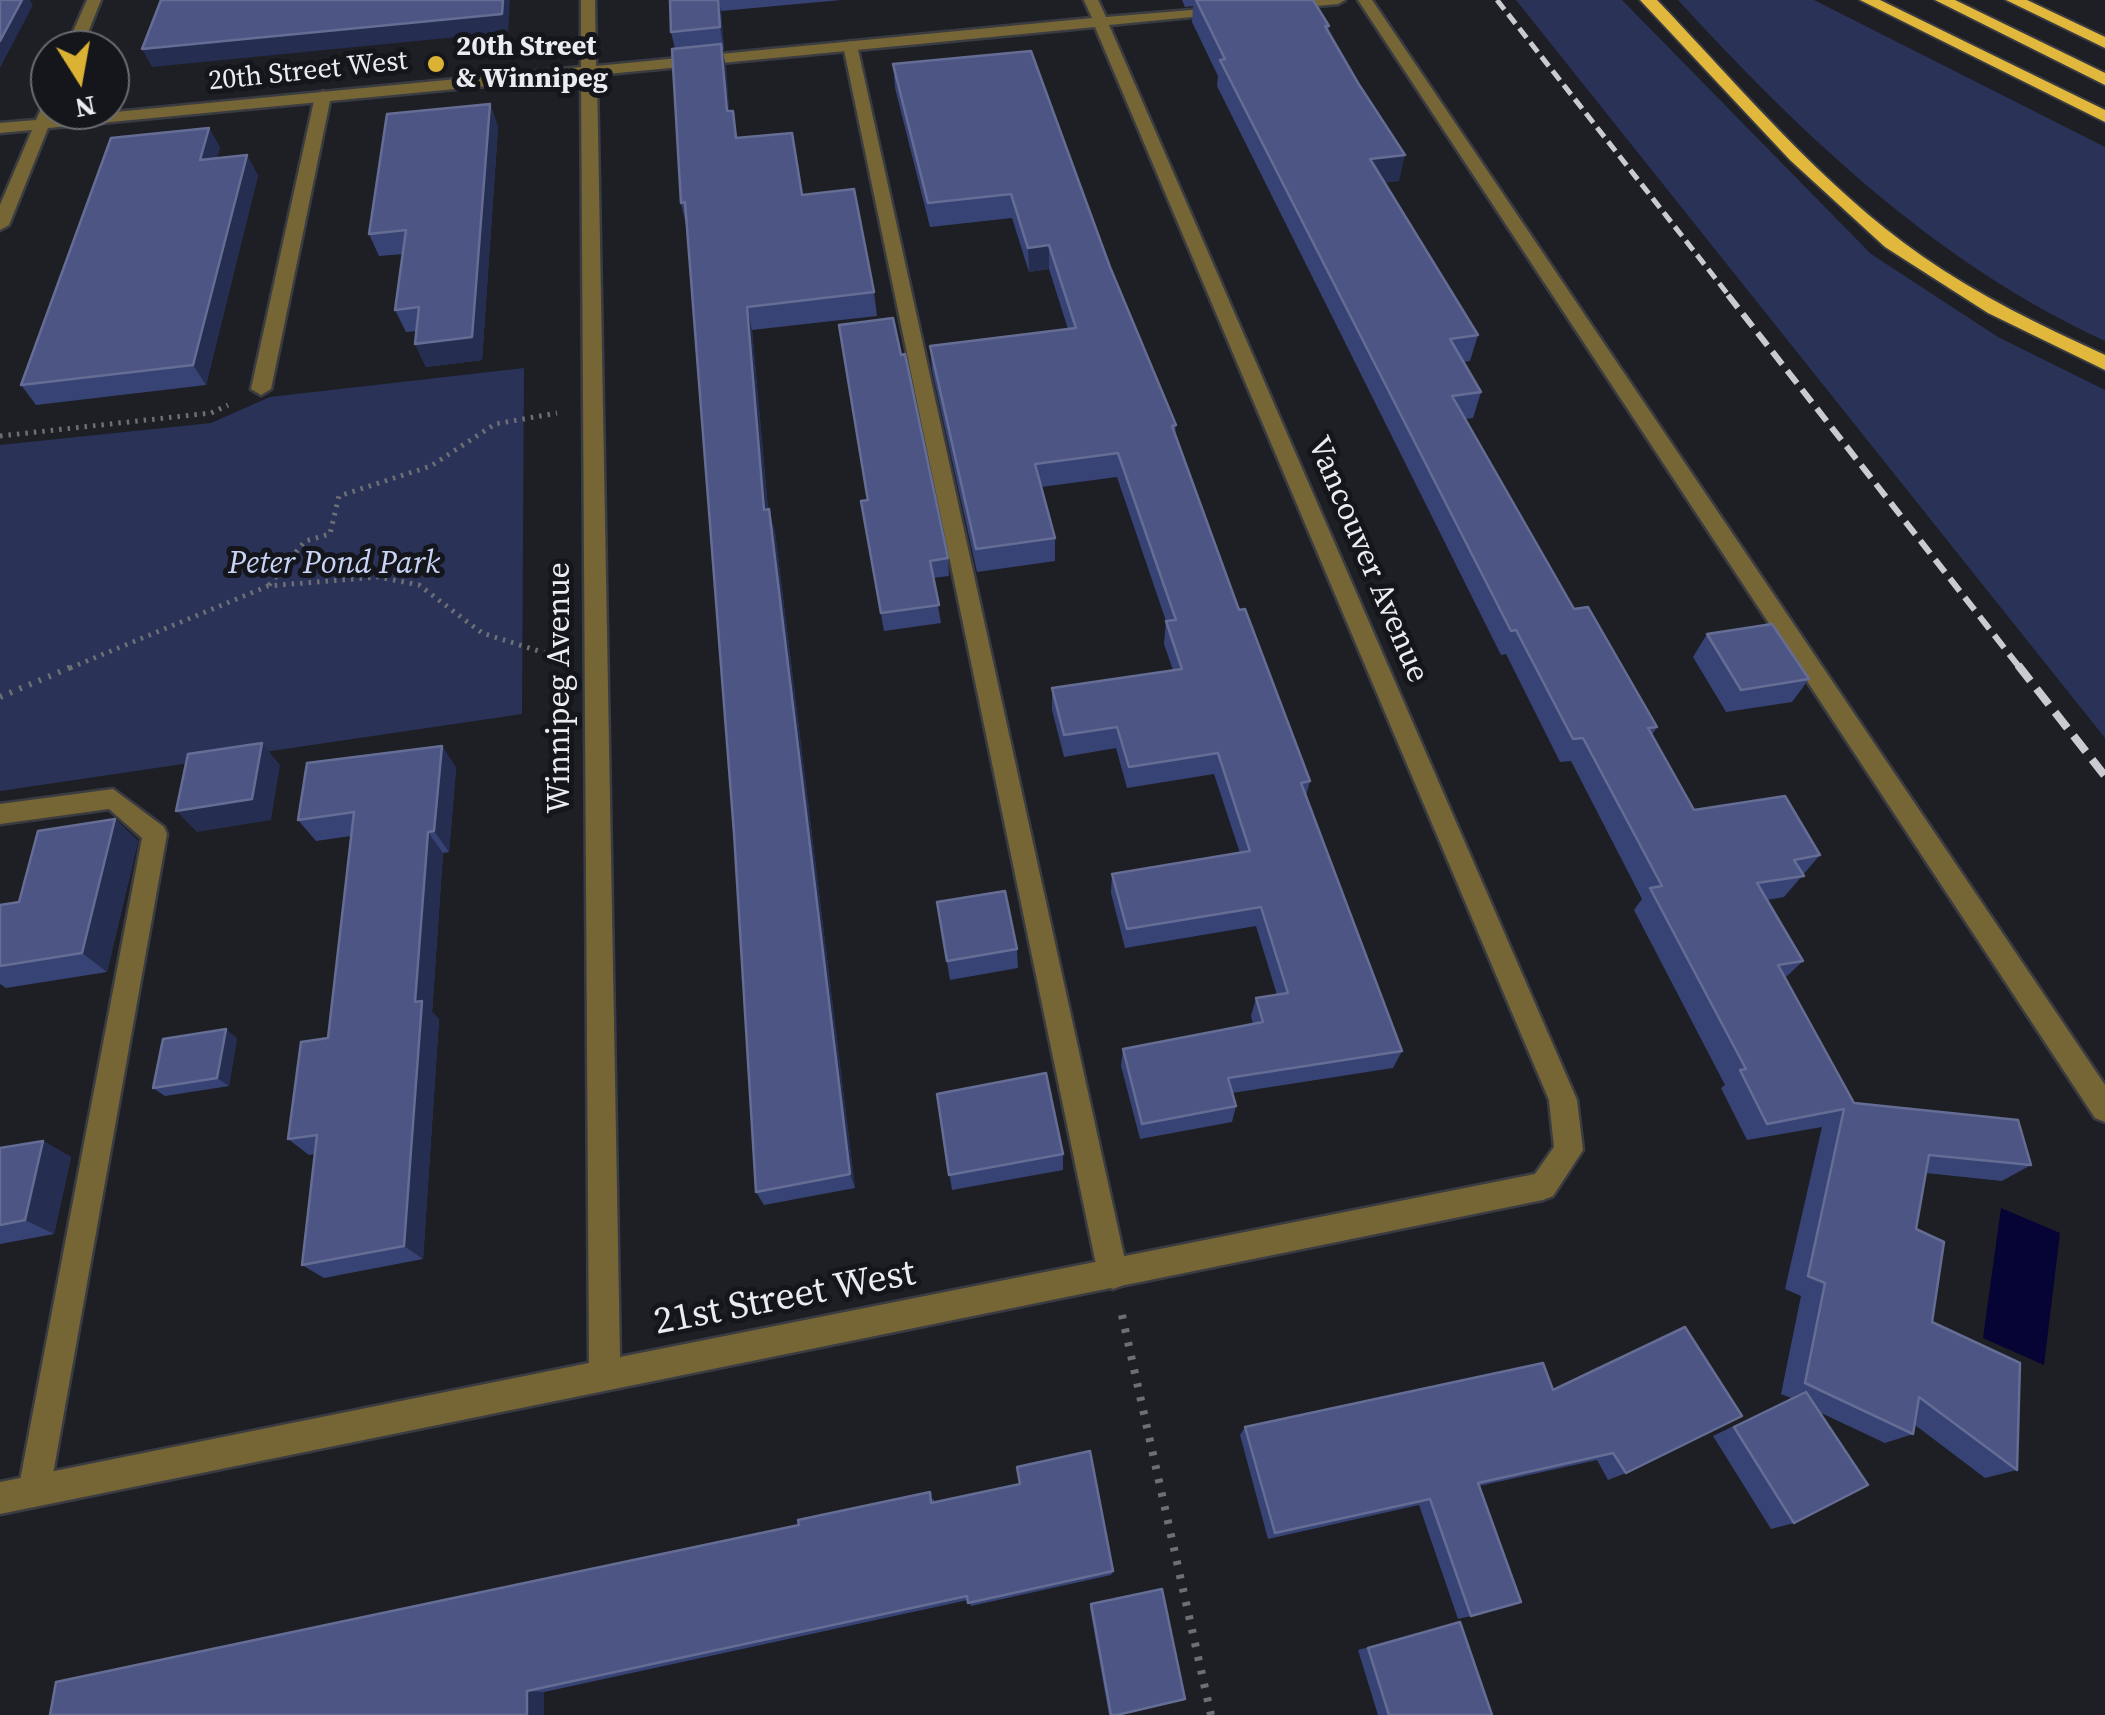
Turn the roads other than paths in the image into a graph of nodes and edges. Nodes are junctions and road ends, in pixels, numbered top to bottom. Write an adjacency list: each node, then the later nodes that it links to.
1 (94, 0): 13 (street)
2 (588, 0): 16 (street, Winnipeg Avenue)
3 (1091, 0): 12 (street, Vancouver Avenue)
4 (1338, 0): 10 (street)
5 (1364, 0): 28 (street)
6 (1648, 0): 25 (highway)
7 (1868, 0): 20 (highway)
8 (1943, 0): 17 (highway)
9 (2014, 0): 14 (highway)
10 (1264, 7)
11 (1246, 8): 12 (street, 20th Street West)
12 (1100, 22): 15 (street, 20th Street West); 29 (street, Vancouver Avenue)
13 (81, 30)
14 (2105, 43)
15 (850, 44): 16 (street, 20th Street West); 30 (street)
16 (586, 70): 18 (street, 20th Street West); 31 (street, Winnipeg Avenue)
17 (2105, 80)
18 (323, 96): 19 (street, 20th Street West); 26 (street)
19 (130, 115)
20 (2105, 117)
21 (30, 125): 22 (street, 20th Street West)
22 (0, 128)
23 (39, 130): 24 (street)
24 (0, 224)
25 (2105, 364)
26 (261, 388)
27 (0, 814): 32 (street)
28 (2105, 1108)
29 (1569, 1150): 30 (street, 21st Street West)
30 (1113, 1274): 31 (street, 21st Street West)
31 (605, 1376): 32 (street, 21st Street West)
32 (34, 1491): 33 (street, 21st Street West)
33 (0, 1498)

